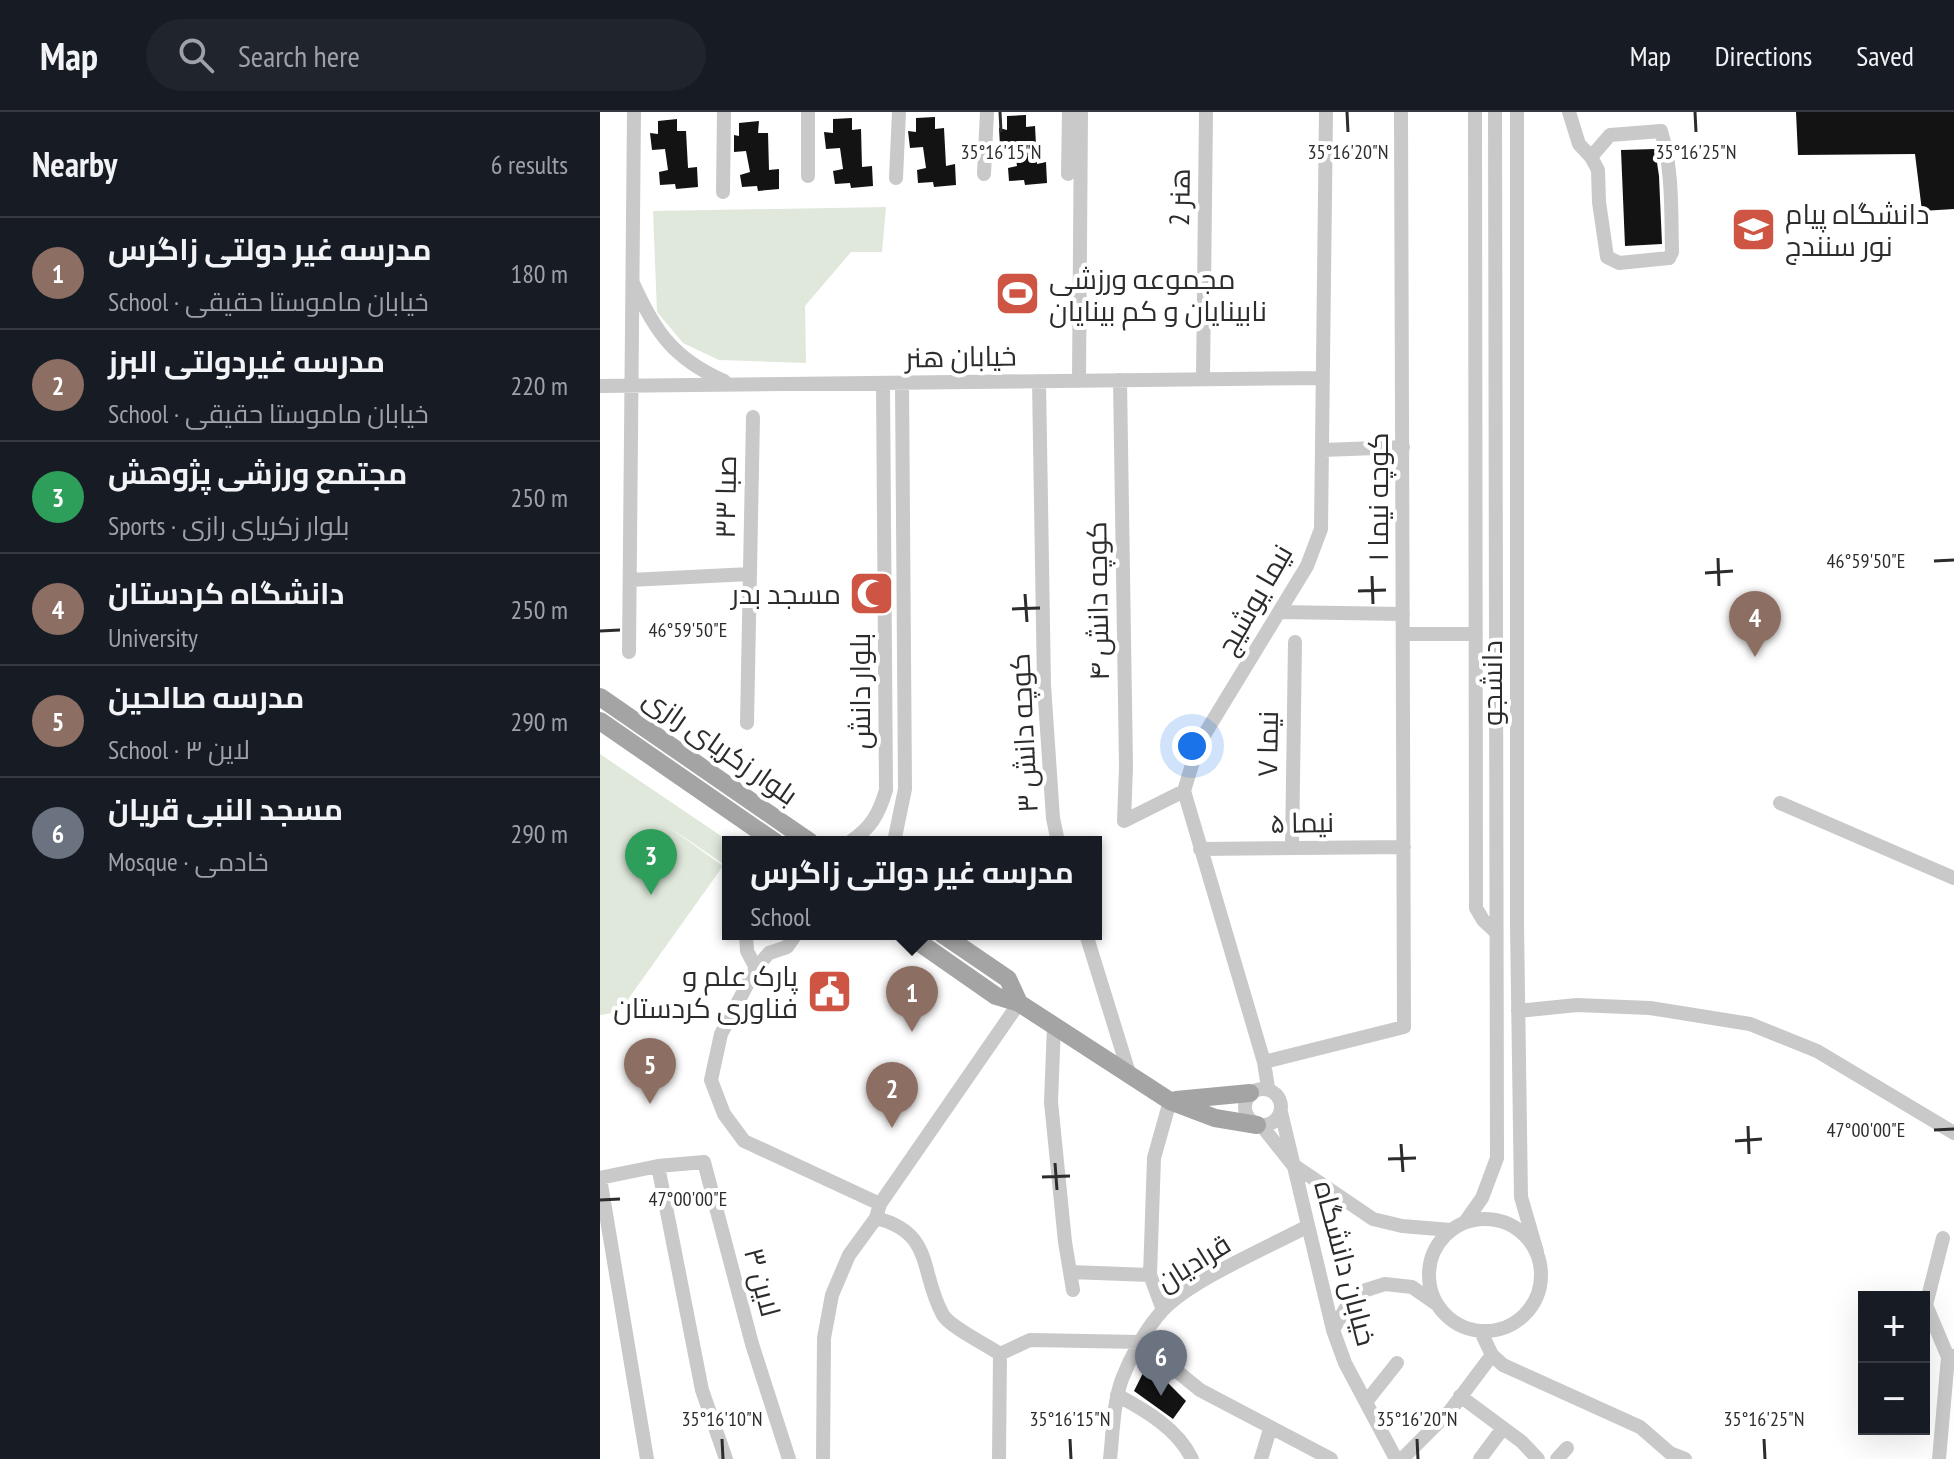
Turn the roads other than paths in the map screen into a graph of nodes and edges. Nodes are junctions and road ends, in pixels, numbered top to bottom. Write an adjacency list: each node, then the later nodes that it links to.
1 (634, 112): 21 (street)
2 (724, 112): 20 (street)
3 (808, 112): 18 (street)
4 (899, 112): 19 (street)
5 (987, 112): 16 (street)
6 (1069, 112): 17 (street)
7 (1081, 112): 26 (street)
8 (1206, 112): 23 (street, هنر 2)
9 (1326, 112): 22 (street, نیما یوشیج)
10 (1401, 112): 33 (street, کوچه نیما ۱)
11 (1475, 112): 40 (street)
12 (1495, 112): 59 (street, دانشجو)
13 (1517, 112): 67 (street, دانشجو)
14 (1569, 112): 15 (street)
15 (1591, 157): 15 (street)
16 (984, 174)
17 (1068, 174)
18 (808, 176)
19 (896, 178)
20 (723, 192)
21 (631, 278): 29 (street); 30 (street)
22 (1323, 378): 23 (street, خیابان هنر); 34 (street, نیما یوشیج)
23 (1203, 379): 24 (street, خیابان هنر)
24 (1120, 380): 26 (street, خیابان هنر); 48 (street, کوچه دانش ۴)
25 (1039, 381): 26 (street, خیابان هنر); 28 (street, خیابان هنر); 54 (street, کوچه دانش ۳)
26 (1079, 381)
27 (883, 383): 28 (street, خیابان هنر); 29 (street, خیابان هنر); 47 (street, بلوار دانش)
28 (902, 383): 46 (street, بلوار دانش)
29 (732, 384): 30 (street, خیابان هنر)
30 (631, 385): 31 (street, خیابان هنر); 36 (street)
31 (600, 386)
32 (753, 417): 35 (street, ۳۳ صبا)
33 (1403, 447): 34 (street); 38 (street, کوچه نیما ۱)
34 (1323, 450): 37 (street, نیما یوشیج)
35 (750, 574): 36 (street); 45 (street, ۳۳ صبا)
36 (630, 580): 42 (street)
37 (1279, 612): 38 (street); 48 (street, نیما یوشیج)
38 (1403, 614): 39 (street, کوچه نیما ۱)
39 (1403, 634): 40 (street); 55 (street, کوچه نیما ۱)
40 (1476, 634): 59 (street)
41 (1295, 642): 56 (street, نیما ۷)
42 (629, 652)
43 (600, 697): 51 (main road, بلوار زکریای رازی)
44 (600, 721): 50 (main road, بلوار زکریای رازی)
45 (747, 723)
46 (905, 789): 47 (street); 53 (street, بلوار دانش)
47 (886, 790): 52 (street, بلوار دانش)
48 (1184, 791): 57 (street)
49 (1780, 803): 58 (street)
50 (766, 836)
51 (801, 836)
52 (859, 836)
53 (895, 836)
54 (1057, 836)
55 (1404, 847): 56 (street, نیما ۵); 69 (street, کوچه نیما ۱)
56 (1292, 848): 57 (street, نیما ۵)
57 (1200, 849): 69 (street)
58 (1954, 878)
59 (1496, 932): 79 (street, دانشجو)
60 (746, 940): 65 (street)
61 (792, 940): 65 (street)
62 (916, 940): 66 (main road)
63 (951, 940): 66 (main road)
64 (1088, 940): 70 (street)
65 (756, 968): 78 (street)
66 (1019, 1003): 68 (main road); 78 (street)
67 (1518, 1011): 75 (street); 83 (street, دانشجو)
68 (1054, 1025): 70 (main road); 84 (street)
69 (1264, 1062): 71 (street)
70 (1129, 1073): 72 (main road)
71 (1259, 1091): 72 (main road); 73 (street); 74 (street)
72 (1170, 1101): 74 (main road); 85 (street)
73 (1281, 1112): 74 (street); 76 (street, خیابان دانشگاه)
74 (1259, 1125): 76 (street, خیابان دانشگاه)
75 (1954, 1133)
76 (1292, 1164): 80 (street, خیابان دانشگاه); 81 (street)
77 (658, 1166): 101 (street); 102 (street); 103 (street, لاین ۳)
78 (878, 1211): 92 (street); 104 (street)
79 (1465, 1222): 81 (street); 83 (street)
80 (1308, 1226): 88 (street, قرادیان); 89 (street, خیابان دانشگاه)
81 (1451, 1230): 87 (street)
82 (1943, 1238): 94 (street)
83 (1537, 1252): 90 (street)
84 (1070, 1272): 85 (street); 86 (street)
85 (1150, 1275): 88 (street)
86 (1073, 1290)
87 (1437, 1304): 89 (street); 90 (street)
88 (1163, 1310): 91 (street, قرادیان)
89 (1333, 1330): 98 (street, خیابان دانشگاه)
90 (1481, 1332): 93 (street)
91 (1141, 1342): 92 (street); 96 (street, قرادیان); 100 (street)
92 (1000, 1354): 105 (street)
93 (1492, 1355): 97 (street); 114 (street)
94 (1951, 1356): 115 (street)
95 (1397, 1363): 98 (street)
96 (1117, 1395): 106 (street, قرادیان); 107 (street)
97 (1460, 1396): 99 (street); 111 (street)
98 (1366, 1402): 110 (street, خیابان دانشگاه)
99 (1503, 1428): 112 (street); 113 (street)
100 (1270, 1429): 108 (street); 109 (street)
101 (647, 1459)
102 (726, 1459)
103 (789, 1459)
104 (823, 1459)
105 (999, 1459)
106 (1110, 1459)
107 (1192, 1459)
108 (1261, 1459)
109 (1331, 1459)
110 (1396, 1459)
111 (1402, 1459)
112 (1480, 1459)
113 (1538, 1459)
114 (1680, 1459)
115 (1939, 1459)

